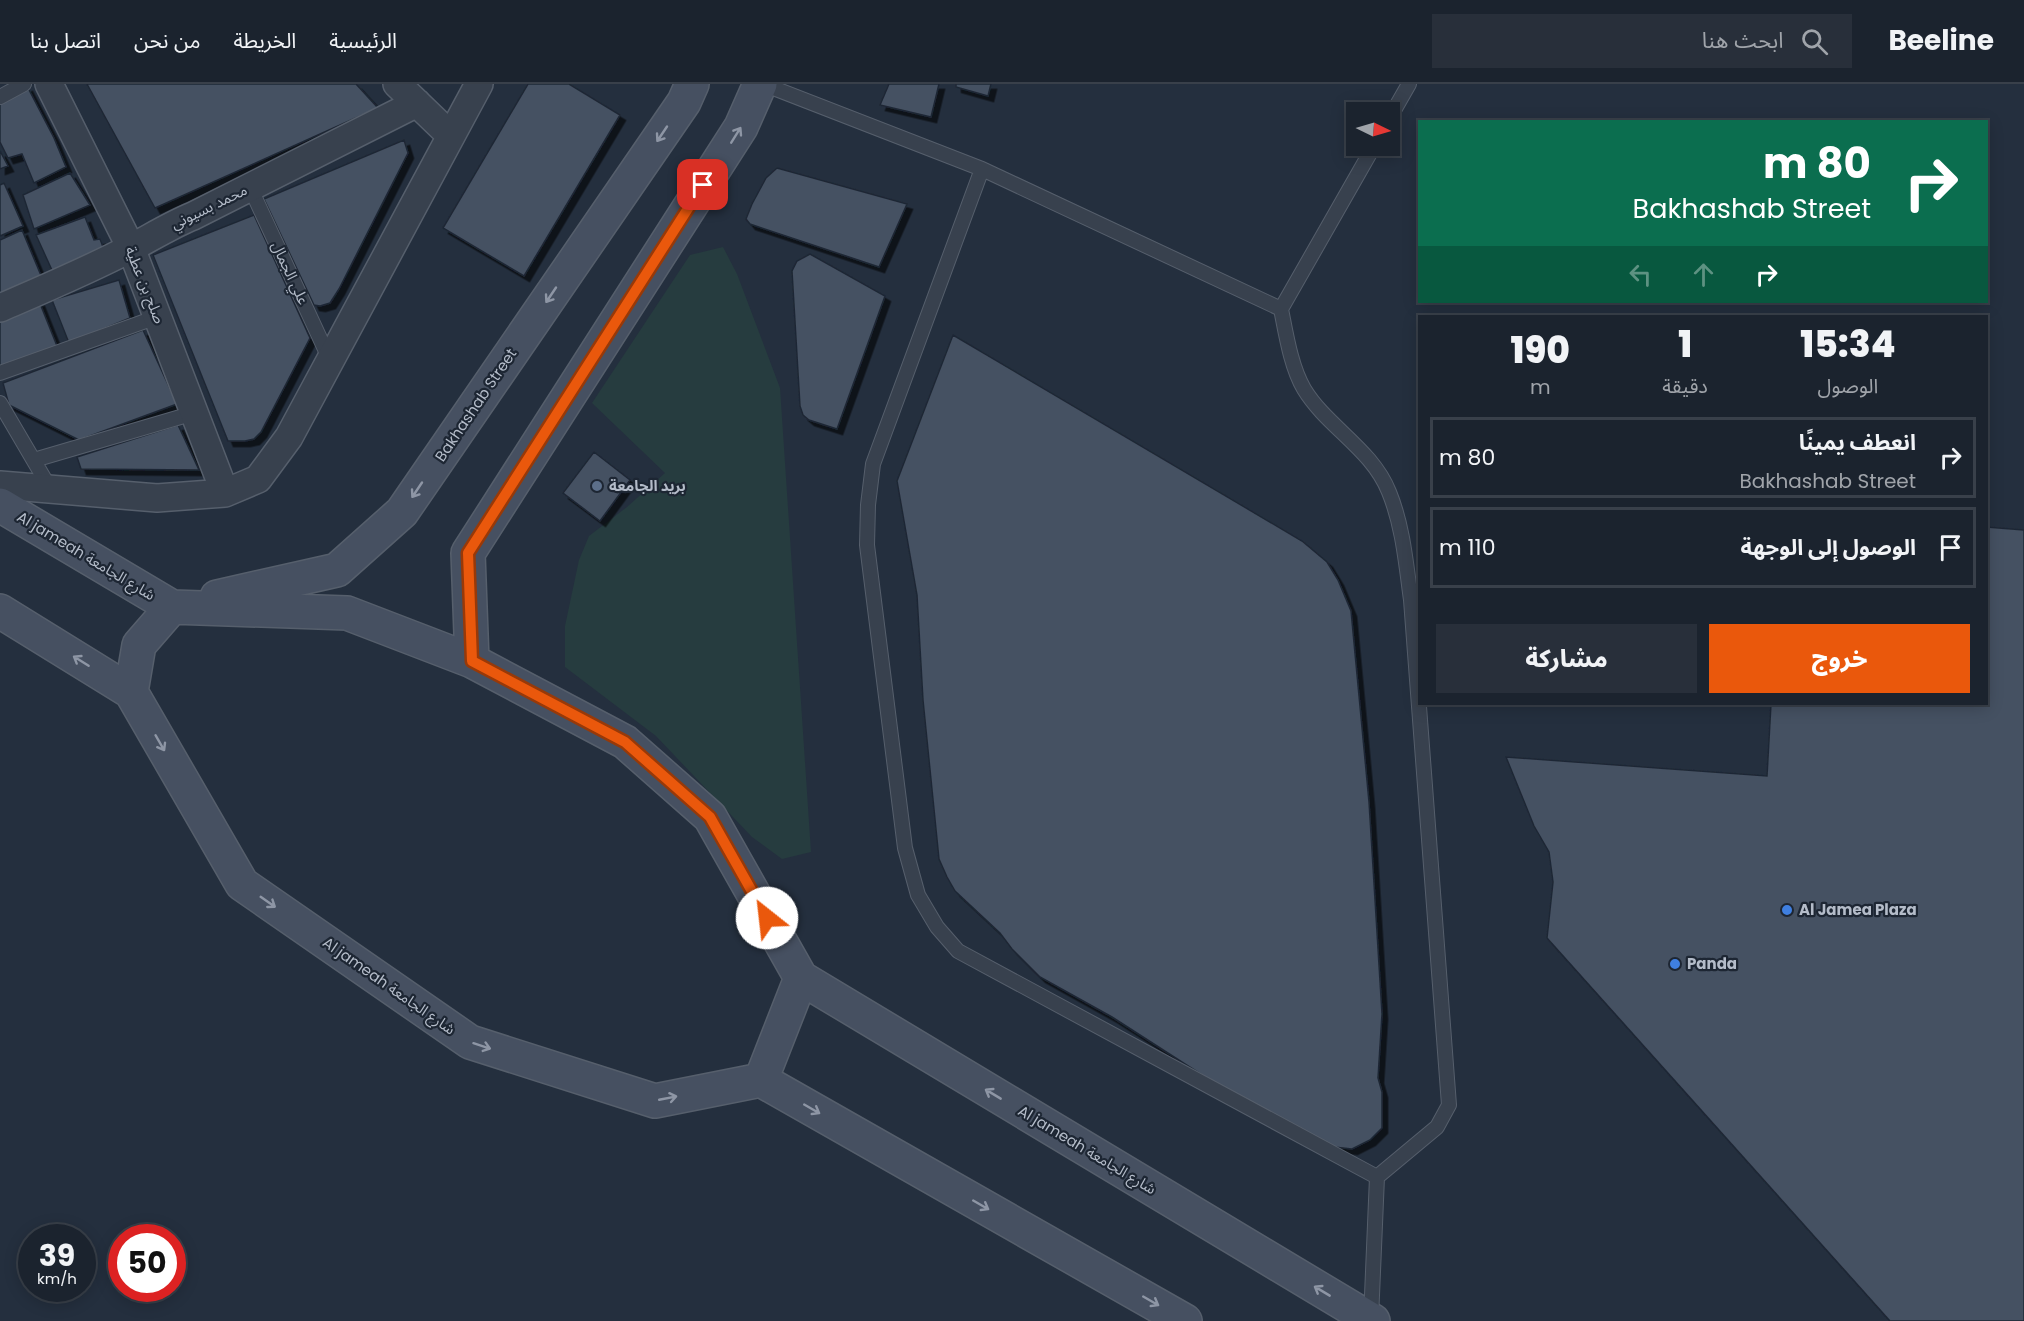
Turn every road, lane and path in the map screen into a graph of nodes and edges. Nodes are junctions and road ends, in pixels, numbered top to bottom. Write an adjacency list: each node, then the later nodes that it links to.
1 (24, 84): 8 (lane)
2 (49, 84): 15 (street, صلح بن عطية)
3 (397, 84): 10 (street)
4 (479, 84): 11 (street)
5 (692, 84): 28 (main road, Bakhashab Street, one-way to 28)
6 (762, 84): 13 (lane); 30 (main road, one-way to 6)
7 (1409, 84): 9 (lane)
8 (0, 97)
9 (1399, 102)
10 (417, 103): 11 (street); 14 (street, محمد بسيوني)
11 (450, 135): 19 (street)
12 (1368, 156): 17 (lane)
13 (982, 170): 17 (lane); 36 (lane)
14 (250, 187): 15 (street, محمد بسيوني); 19 (lane, علي الجمال)
15 (131, 248): 16 (street, محمد بسيوني); 18 (street, صلح بن عطية)
16 (0, 308)
17 (1281, 309): 32 (lane)
18 (157, 317): 20 (lane); 22 (street, صلح بن عطية)
19 (330, 360): 26 (street)
20 (0, 373)
21 (0, 403): 23 (lane)
22 (194, 413): 23 (lane); 26 (street, صلح بن عطية)
23 (34, 460): 25 (lane)
24 (0, 485): 25 (street)
25 (51, 490): 26 (street)
26 (225, 494)
27 (0, 505): 28 (main road, Al jameah شارع الجامعة)
28 (172, 607): 30 (main road, Al jameah شارع الجامعة); 31 (main road, Al jameah شارع الجامعة)
29 (0, 611): 31 (main road, Al jameah شارع الجامعة, one-way to 29)
30 (472, 661): 34 (main road, Al jameah شارع الجامعة)
31 (131, 692): 35 (main road, Al jameah شارع الجامعة, one-way to 35)
32 (1418, 704)
33 (1418, 705): 36 (lane)
34 (801, 978): 35 (main road); 37 (main road, Al jameah شارع الجامعة, one-way to 34)
35 (761, 1080): 38 (main road, one-way to 38)
36 (1377, 1177): 37 (lane)
37 (1372, 1320)
38 (1185, 1321)

